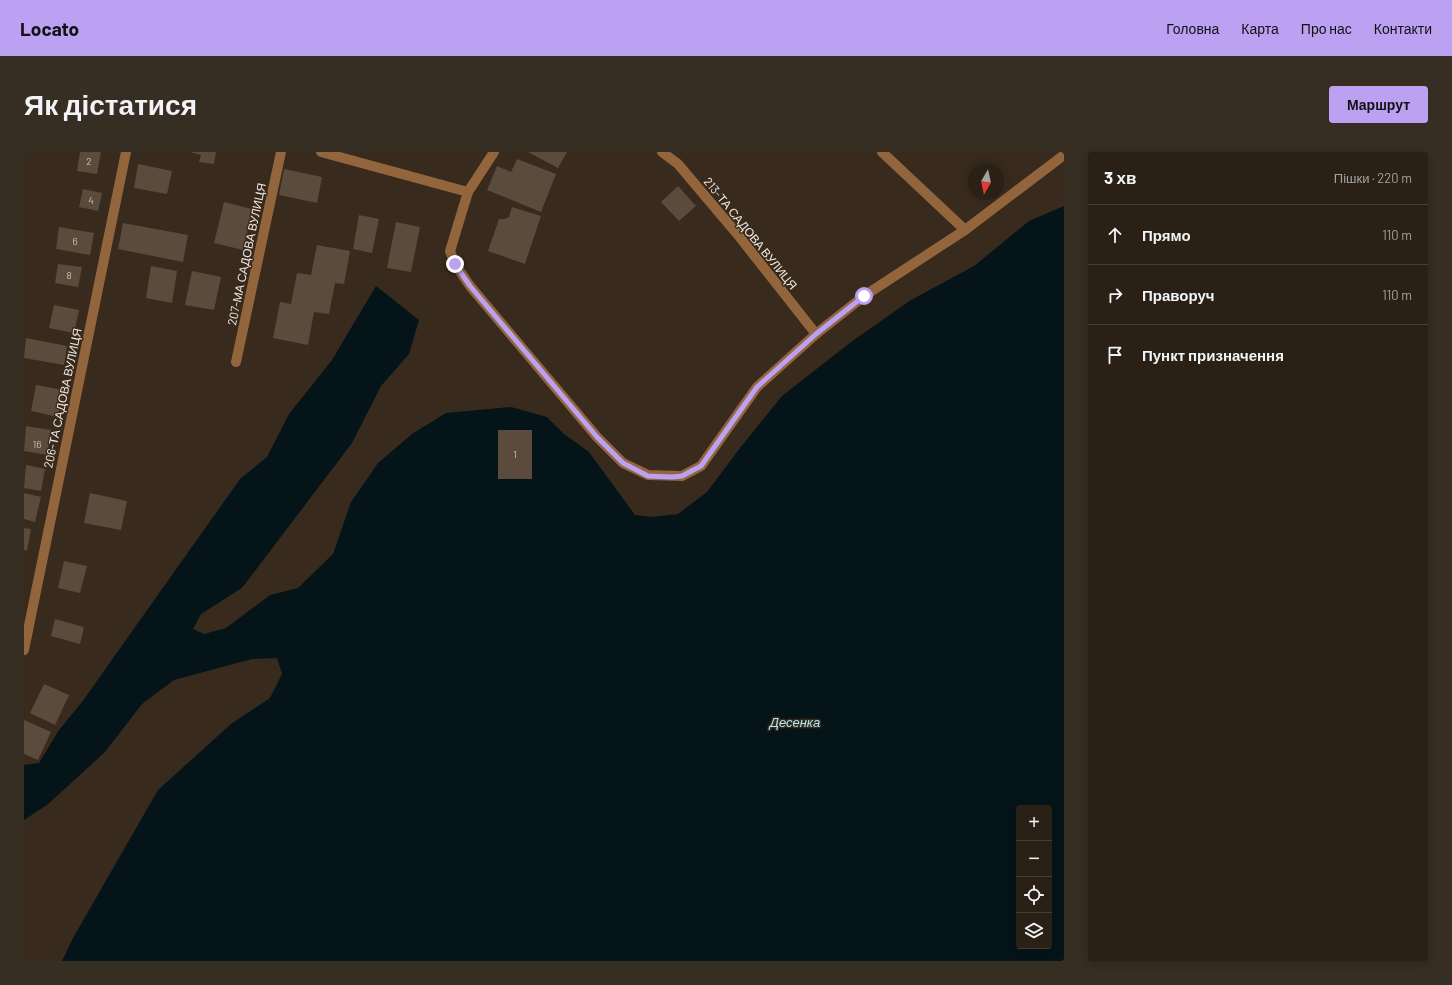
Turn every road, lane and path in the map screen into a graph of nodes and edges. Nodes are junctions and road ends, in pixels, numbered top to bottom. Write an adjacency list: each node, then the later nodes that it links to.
1 (126, 152): 12 (street, 206-ТА САДОВА ВУЛИЦЯ)
2 (282, 152): 11 (street, 207-МА САДОВА ВУЛИЦЯ)
3 (321, 152): 8 (street)
4 (494, 152): 8 (street)
5 (662, 152): 10 (street, 213-ТА САДОВА ВУЛИЦЯ)
6 (882, 152): 9 (street)
7 (1064, 155): 9 (street)
8 (468, 192): 10 (street)
9 (964, 230): 10 (street)
10 (816, 334)
11 (236, 362)
12 (24, 650)

